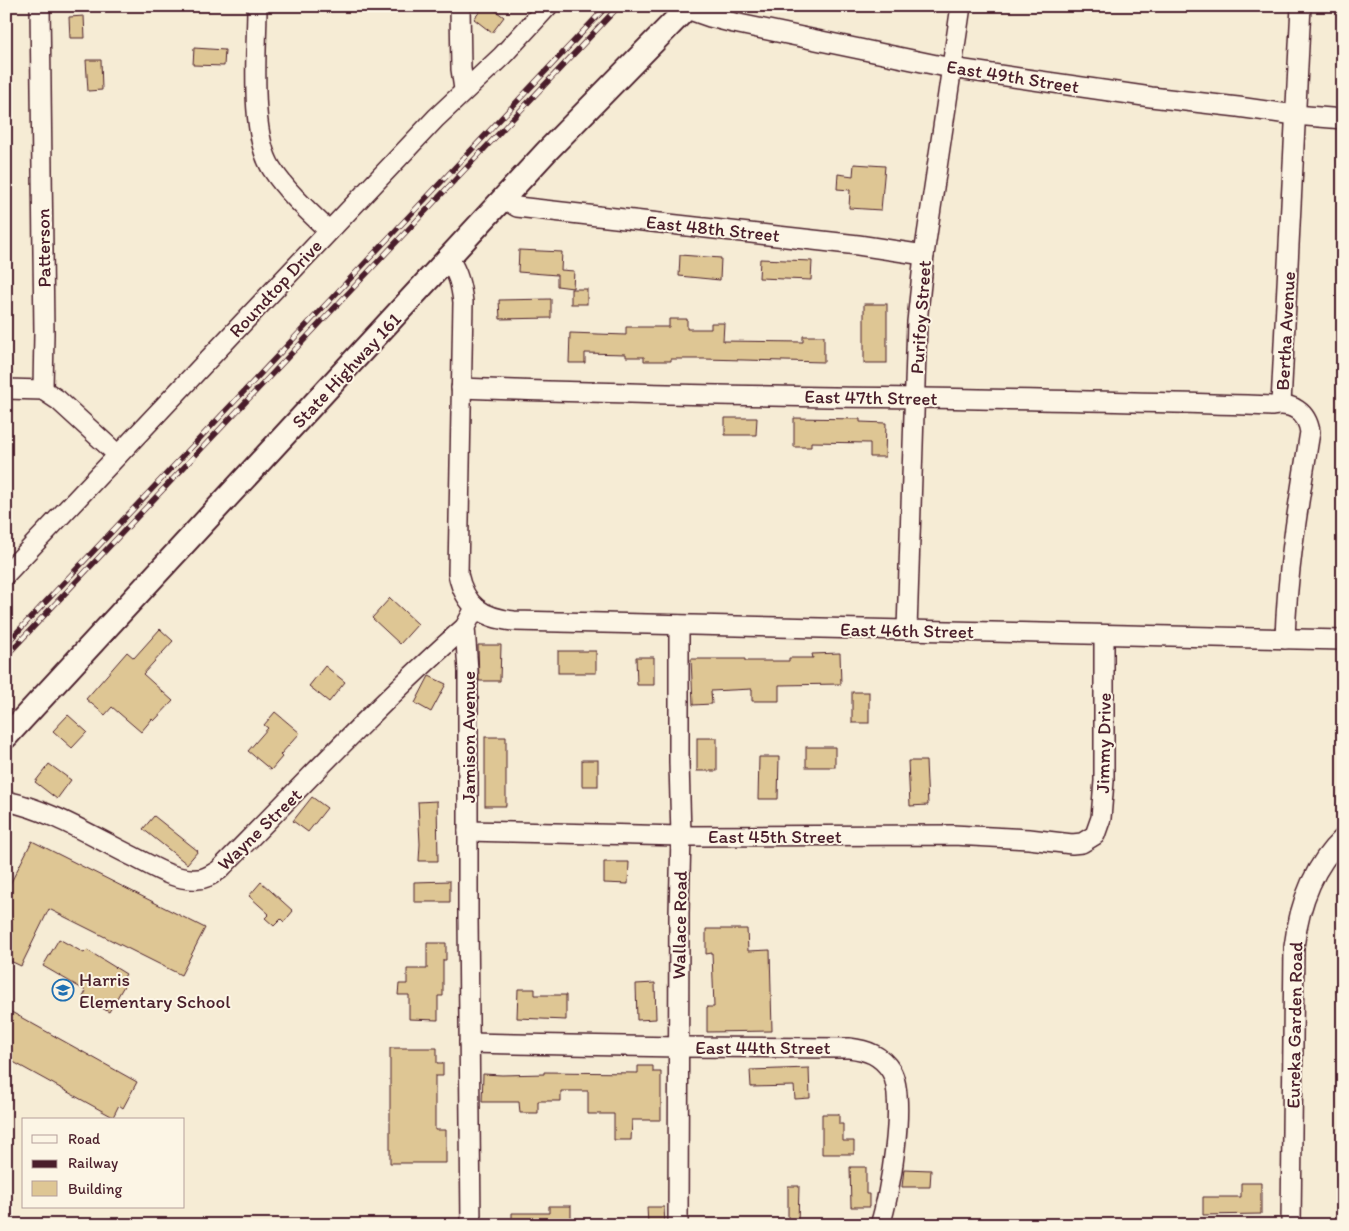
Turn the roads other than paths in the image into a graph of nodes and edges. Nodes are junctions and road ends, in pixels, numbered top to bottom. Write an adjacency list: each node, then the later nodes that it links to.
1 (40, 6): 18 (street, Patterson)
2 (257, 6): 13 (street)
3 (460, 6): 9 (street)
4 (548, 6): 9 (street, Roundtop Drive)
5 (961, 6): 8 (street, Purifoy Street)
6 (1301, 6): 10 (street, Bertha Avenue)
7 (688, 7): 8 (street, East 49th Street); 12 (main road, State Highway 161)
8 (951, 68): 10 (street, East 49th Street); 14 (street, Purifoy Street)
9 (464, 89): 13 (street, Roundtop Drive)
10 (1295, 115): 11 (street, East 49th Street); 20 (street, Bertha Avenue)
11 (1343, 119)
12 (504, 199): 14 (street, East 48th Street); 15 (main road, State Highway 161)
13 (329, 231): 21 (street, Roundtop Drive)
14 (924, 255): 19 (street, Purifoy Street)
15 (449, 259): 16 (street); 30 (main road, State Highway 161)
16 (462, 388): 19 (street, East 47th Street); 23 (street)
17 (6, 389): 18 (street)
18 (43, 390): 21 (street)
19 (914, 397): 20 (street, East 47th Street); 26 (street, Purifoy Street)
20 (1281, 404): 28 (street, Bertha Avenue)
21 (118, 455): 22 (street, Roundtop Drive)
22 (6, 574)
23 (475, 608): 24 (street, East 46th Street); 25 (street, Jamison Avenue)
24 (679, 625): 26 (street, East 46th Street); 33 (street, Wallace Road)
25 (466, 627): 31 (street, Wayne Street); 32 (street, Jamison Avenue)
26 (907, 630): 27 (street, East 46th Street)
27 (1104, 635): 28 (street, East 46th Street); 35 (street, Jimmy Drive)
28 (1285, 639): 29 (street, East 46th Street)
29 (1343, 640)
30 (6, 737)
31 (6, 801)
32 (468, 831): 33 (street, East 45th Street); 36 (street, Jamison Avenue)
33 (681, 836): 35 (street, East 45th Street); 37 (street, Wallace Road)
34 (1343, 838): 41 (street, Eureka Garden Road)
35 (1082, 843)
36 (469, 1043): 37 (street, East 44th Street); 38 (street, Jamison Avenue)
37 (678, 1047): 39 (street, Wallace Road); 40 (street, East 44th Street)
38 (471, 1225)
39 (678, 1225)
40 (880, 1225)
41 (1291, 1225)

